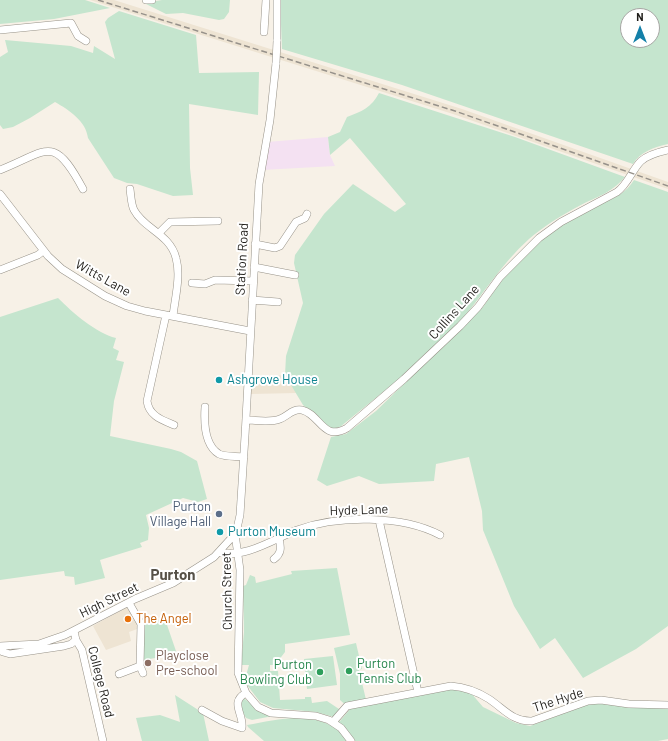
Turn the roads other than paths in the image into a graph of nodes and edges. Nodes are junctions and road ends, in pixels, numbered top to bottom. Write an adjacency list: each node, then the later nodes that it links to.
1 (146, 0): 2 (street)
2 (152, 0)
3 (266, 0): 6 (street)
4 (278, 0): 16 (street, Station Road, bridge)
5 (0, 30): 7 (street)
6 (264, 32)
7 (86, 40)
8 (668, 150): 28 (street, Collins Lane)
9 (0, 170): 10 (street)
10 (83, 189)
11 (130, 189): 15 (street)
12 (0, 194): 17 (street, Witts Lane)
13 (307, 214): 16 (street)
14 (218, 221): 15 (street)
15 (159, 233): 25 (street)
16 (255, 244): 18 (street, Station Road)
17 (43, 251): 19 (street); 25 (street, Witts Lane)
18 (254, 267): 20 (street); 21 (street, Station Road)
19 (0, 270)
20 (295, 275)
21 (253, 281): 22 (street); 23 (street, Station Road)
22 (192, 283)
23 (252, 300): 24 (street); 26 (street, Station Road)
24 (278, 302)
25 (169, 316): 26 (street, Witts Lane); 29 (street)
26 (250, 331): 28 (street, Station Road)
27 (205, 407): 30 (street)
28 (246, 420): 30 (street, Station Road)
29 (174, 425)
30 (244, 457): 32 (street, Station Road)
31 (379, 520): 34 (street, Hyde Lane); 35 (street, Hyde Lane); 44 (street)
32 (239, 521): 33 (street, High Street)
33 (235, 534): 36 (street, High Street); 37 (street, Church Street)
34 (440, 535)
35 (279, 538): 37 (street, Hyde Lane); 38 (street)
36 (219, 552): 37 (street); 39 (street, High Street)
37 (239, 552): 45 (street, Church Street)
38 (274, 559)
39 (129, 603): 40 (street, High Street); 43 (street)
40 (74, 631): 41 (street, College Road); 42 (street, High Street)
41 (76, 640): 42 (street); 49 (street, College Road)
42 (1, 646)
43 (119, 674)
44 (418, 692): 46 (street, The Hyde); 48 (street, The Hyde)
45 (246, 693): 47 (street); 48 (street, Church Street)
46 (668, 705)
47 (202, 710)
48 (333, 722): 50 (street, Church Street)
49 (103, 741)
50 (351, 741)

